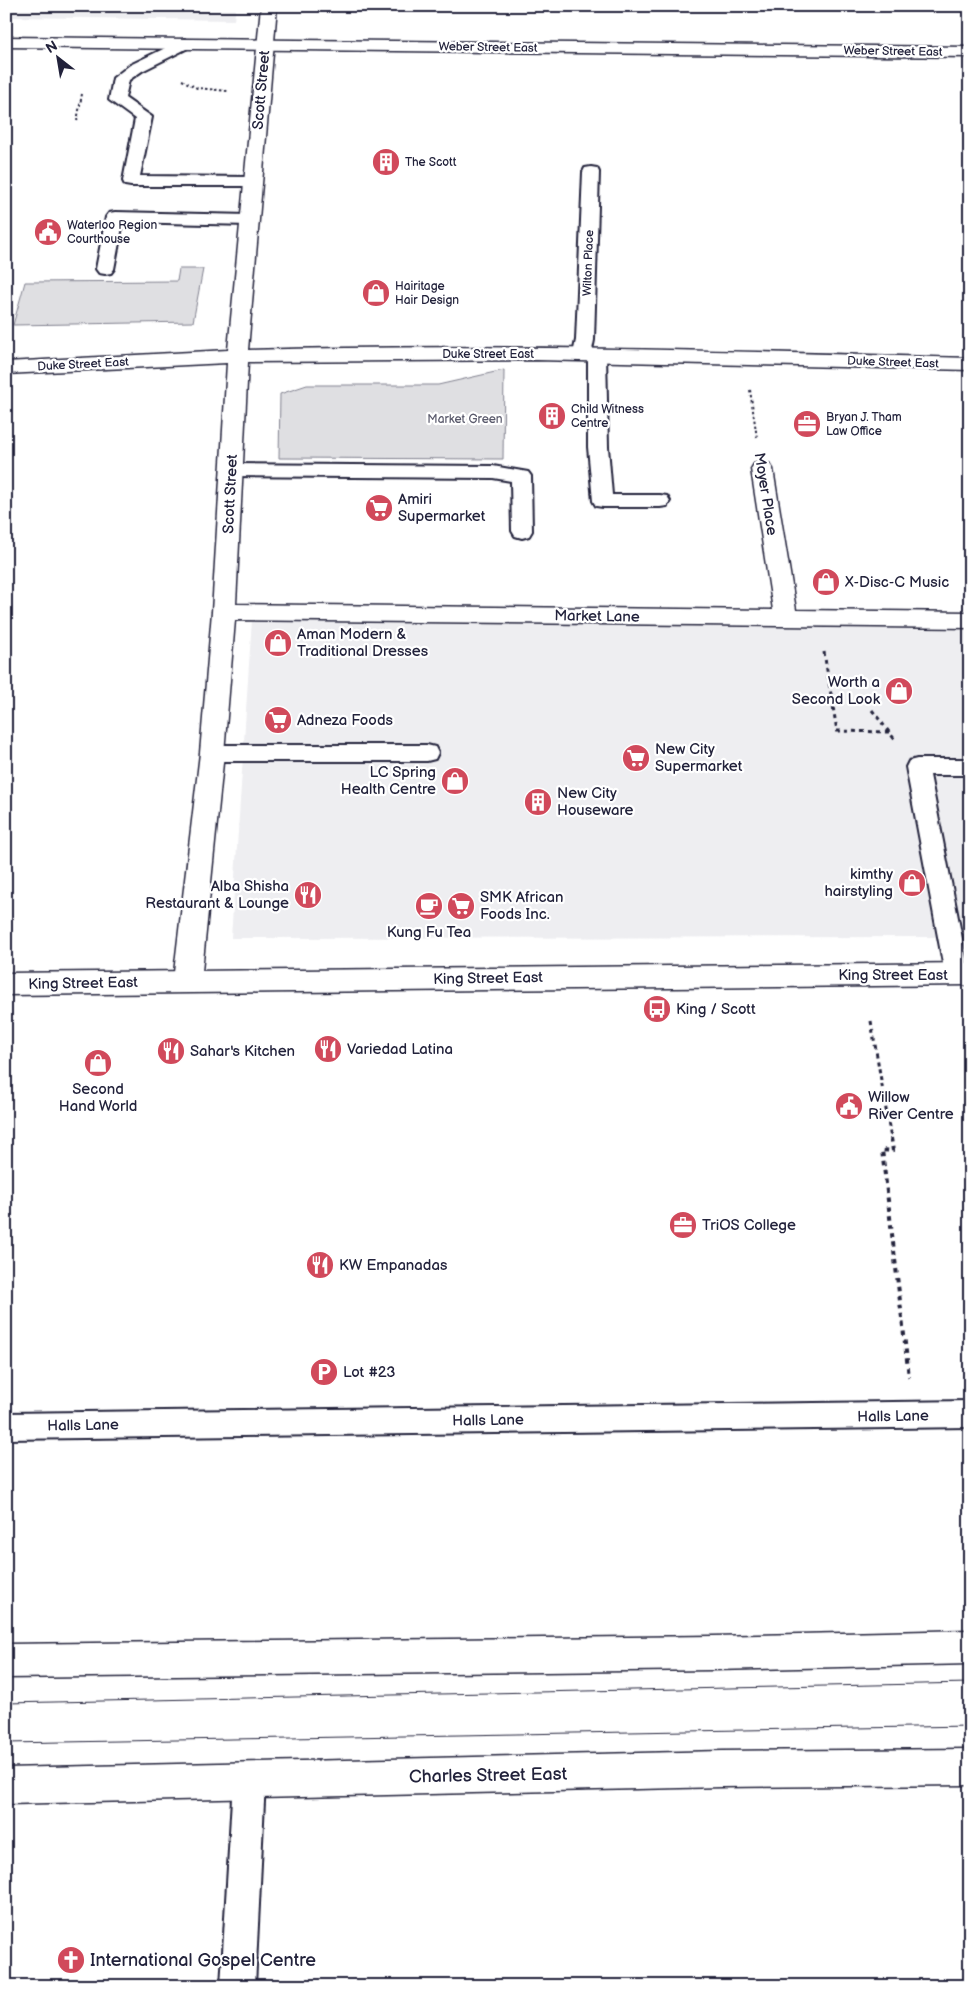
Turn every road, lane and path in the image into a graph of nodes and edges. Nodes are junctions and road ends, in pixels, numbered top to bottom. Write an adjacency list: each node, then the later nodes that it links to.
1 (269, 6): 4 (street, Scott Street)
2 (6, 42): 3 (street, Weber Street East)
3 (184, 44): 4 (street, Weber Street East); 9 (lane)
4 (265, 45): 5 (street, Weber Street East); 9 (street, Scott Street)
5 (970, 52)
6 (178, 76): 7 (path)
7 (232, 92)
8 (591, 172): 12 (lane, Wilton Place)
9 (252, 182): 10 (street, Scott Street)
10 (249, 220): 11 (lane); 13 (street, Scott Street)
11 (104, 269)
12 (590, 354): 13 (street, Duke Street East); 14 (street, Duke Street East); 19 (lane, Wilton Place)
13 (237, 357): 15 (street, Duke Street East); 18 (street, Scott Street)
14 (970, 364)
15 (6, 368)
16 (749, 382): 17 (path, Moyer Place)
17 (762, 468): 22 (street, Moyer Place)
18 (231, 470): 20 (lane); 21 (street, Scott Street)
19 (660, 501)
20 (522, 532)
21 (224, 612): 22 (street, Market Lane); 27 (street, Scott Street)
22 (786, 618): 23 (street, Market Lane)
23 (818, 618): 24 (street, Market Lane); 26 (path)
24 (970, 620)
25 (872, 710): 26 (path)
26 (889, 732): 29 (path)
27 (212, 753): 28 (lane); 32 (street, Scott Street)
28 (427, 753)
29 (917, 767): 30 (lane); 31 (lane)
30 (970, 767)
31 (963, 974): 32 (street, King Street East)
32 (187, 981): 33 (street, King Street East)
33 (6, 984)
34 (872, 1021): 36 (path)
35 (970, 1414): 36 (lane, Halls Lane)
36 (914, 1416): 37 (lane, Halls Lane)
37 (6, 1426)
38 (970, 1647): 39 (street)
39 (6, 1661)
40 (970, 1767): 41 (street, Charles Street East)
41 (249, 1781): 42 (street, Charles Street East); 43 (lane)
42 (6, 1786)
43 (238, 1986)

